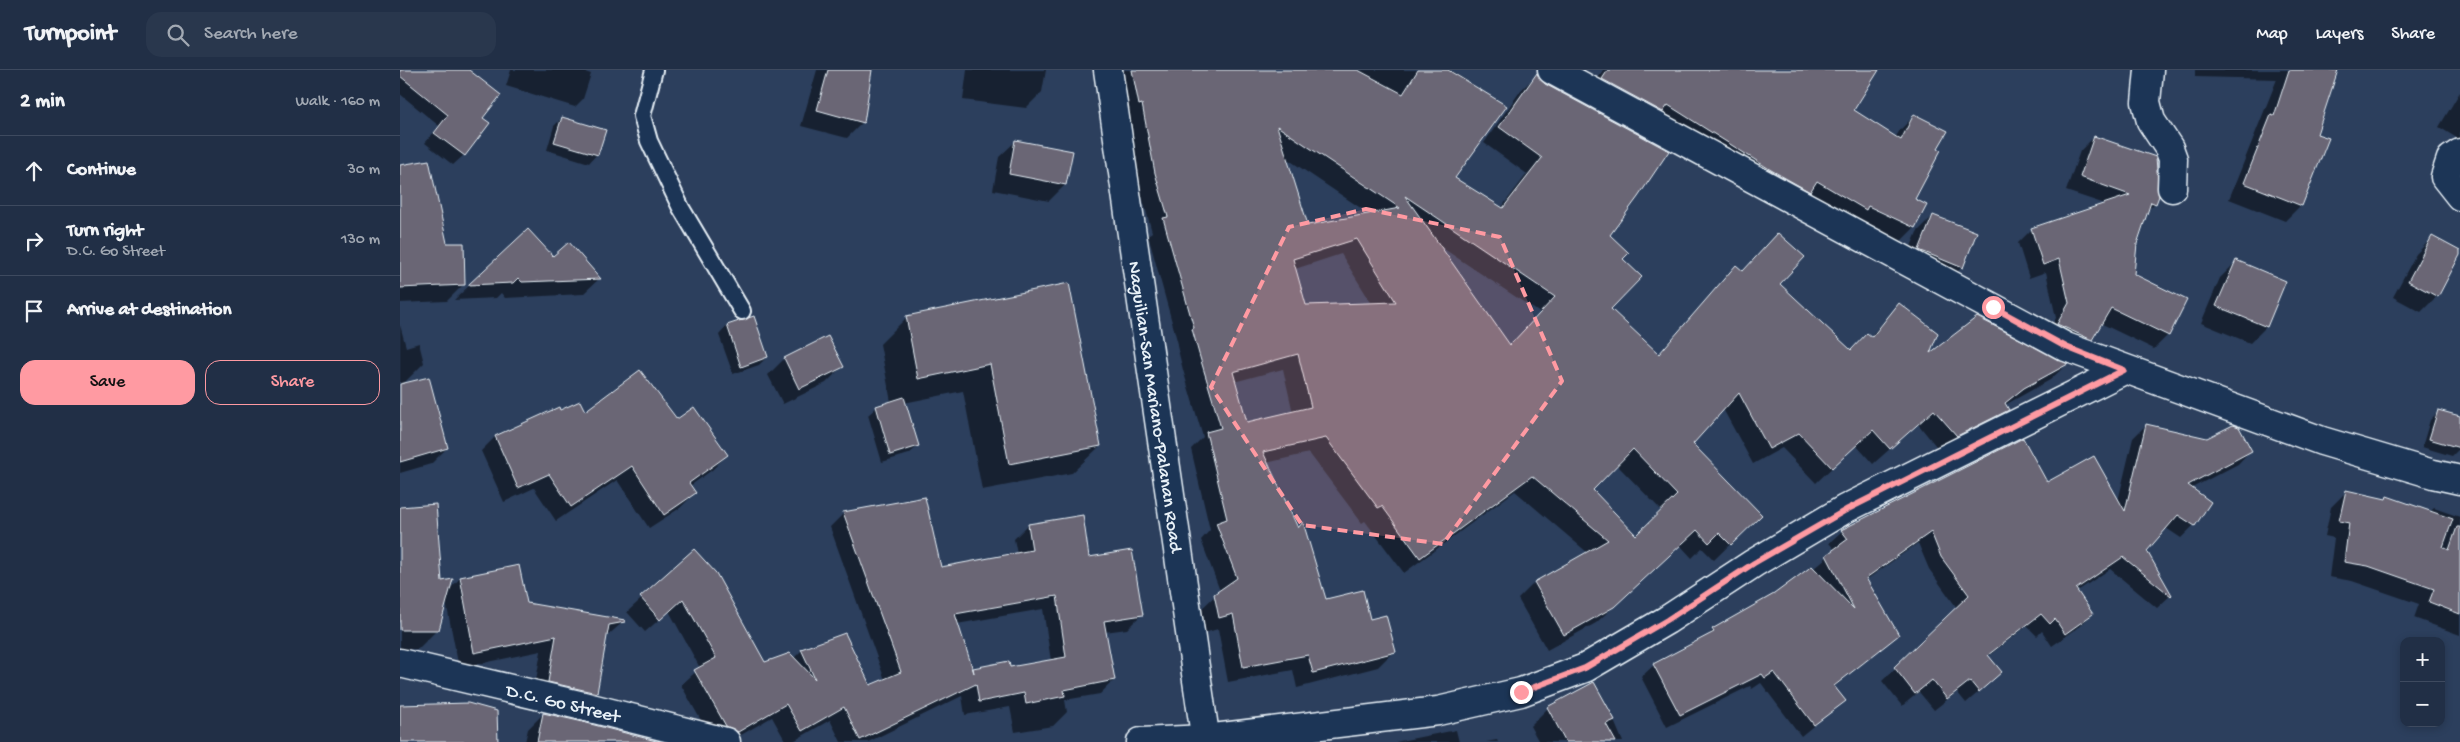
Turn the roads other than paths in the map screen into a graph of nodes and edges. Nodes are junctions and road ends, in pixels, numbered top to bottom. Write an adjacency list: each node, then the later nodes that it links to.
1 (654, 70): 8 (lane)
2 (1108, 70): 12 (street, Naguilian-San Mariano-Palanan Road)
3 (1552, 70): 9 (street)
4 (2148, 70): 6 (street)
5 (2460, 153): 7 (street)
6 (2172, 188)
7 (2460, 196)
8 (742, 311)
9 (2124, 370): 10 (street); 12 (street)
10 (2460, 480)
11 (400, 663): 13 (street, D.C. Go Street)
12 (1205, 741): 14 (street)
13 (726, 742)
14 (1141, 742)

